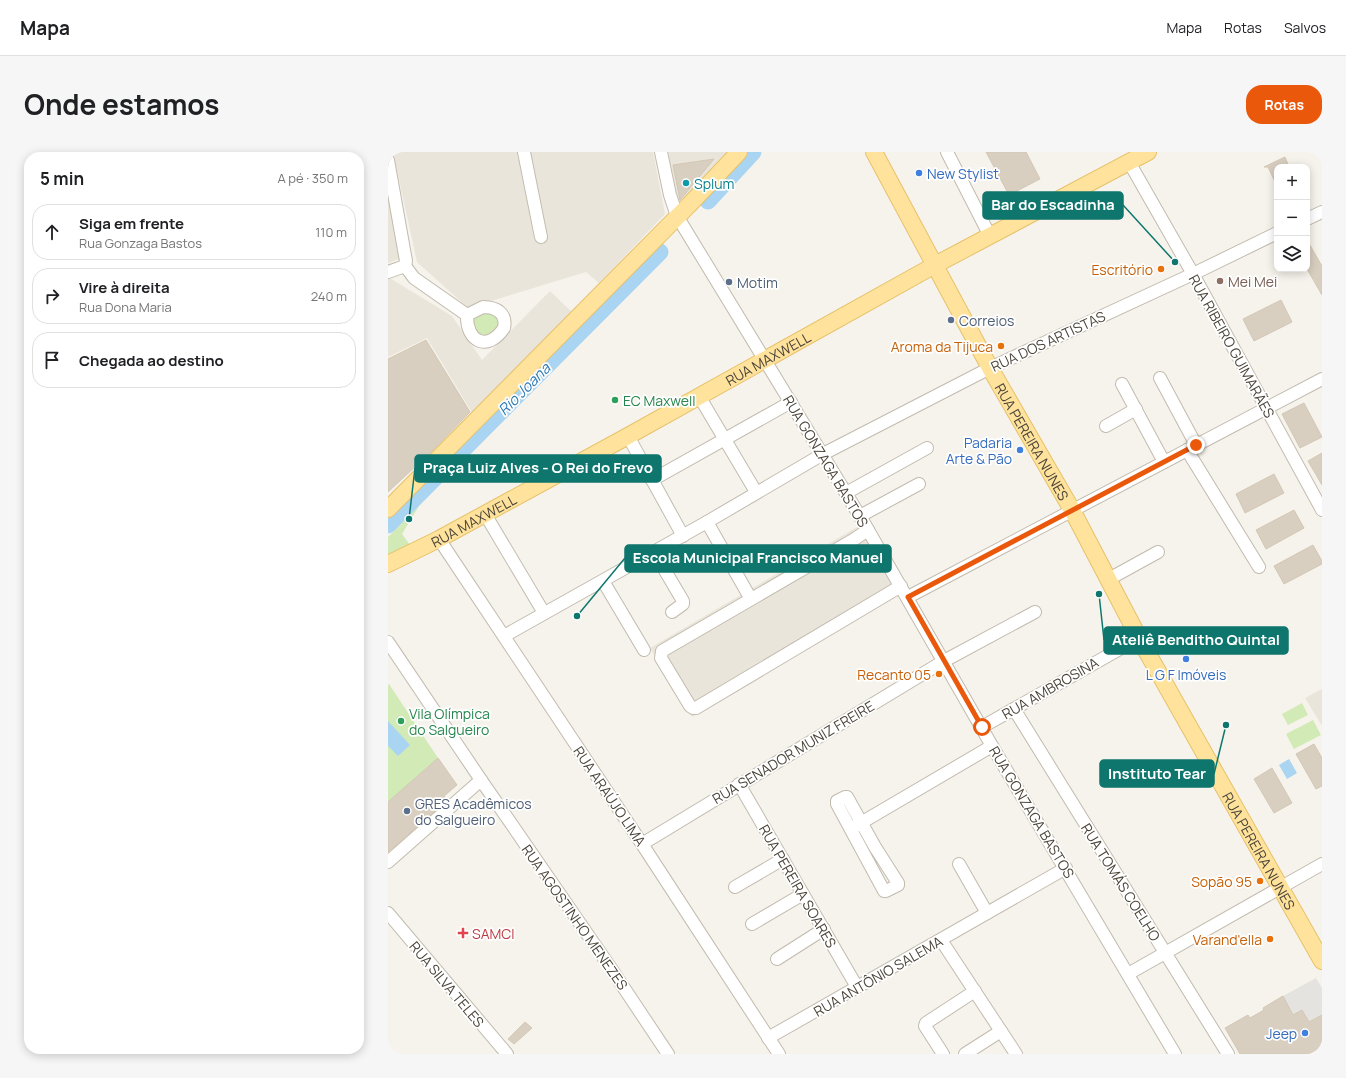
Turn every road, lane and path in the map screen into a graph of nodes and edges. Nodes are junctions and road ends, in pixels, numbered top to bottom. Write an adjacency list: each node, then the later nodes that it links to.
1 (524, 152): 14 (street)
2 (660, 152): 10 (street, RUA GONZAGA BASTOS)
3 (739, 152): 10 (main road)
4 (874, 152): 15 (main road, RUA PEREIRA NUNES)
5 (946, 152): 13 (street)
6 (1148, 152): 8 (main road, RUA MAXWELL)
7 (388, 160): 16 (street)
8 (1129, 162): 13 (main road, RUA MAXWELL); 18 (street, RUA RIBEIRO GUIMARÃES)
9 (1322, 212): 11 (street)
10 (677, 216): 20 (street, RUA GONZAGA BASTOS); 40 (main road)
11 (1310, 218)
12 (1274, 234): 18 (street, RUA DOS ARTISTAS)
13 (990, 236): 15 (main road, RUA MAXWELL)
14 (541, 237)
15 (935, 265): 20 (main road, RUA MAXWELL); 21 (main road, RUA PEREIRA NUNES)
16 (405, 266): 17 (street); 19 (street)
17 (388, 272)
18 (1193, 274): 21 (street, RUA DOS ARTISTAS); 27 (street, RUA RIBEIRO GUIMARÃES)
19 (467, 315)
20 (764, 359): 25 (main road, RUA MAXWELL); 26 (street, RUA GONZAGA BASTOS)
21 (990, 368): 34 (street, RUA DOS ARTISTAS); 41 (main road, RUA PEREIRA NUNES)
22 (1160, 378): 32 (street)
23 (1322, 379): 27 (street)
24 (1122, 384): 28 (street)
25 (699, 396): 30 (main road, RUA MAXWELL); 31 (street)
26 (791, 402): 31 (street); 34 (street, RUA GONZAGA BASTOS)
27 (1267, 408): 32 (street); 42 (street, RUA RIBEIRO GUIMARÃES)
28 (1136, 409): 29 (street); 35 (street)
29 (1106, 426)
30 (628, 436): 36 (street); 43 (main road, RUA MAXWELL)
31 (725, 440): 36 (street); 38 (street)
32 (1192, 447): 35 (street); 52 (street)
33 (927, 448): 39 (street)
34 (822, 454): 38 (street, RUA DOS ARTISTAS); 39 (street, RUA GONZAGA BASTOS)
35 (1164, 462): 41 (street)
36 (652, 480): 47 (street)
37 (919, 484): 44 (street)
38 (756, 492): 45 (street, RUA DOS ARTISTAS)
39 (846, 493): 44 (street, RUA GONZAGA BASTOS)
40 (388, 509)
41 (1072, 510): 53 (main road, RUA PEREIRA NUNES); 57 (street)
42 (1322, 510)
43 (484, 514): 48 (main road, RUA MAXWELL); 60 (street)
44 (860, 516): 46 (street, RUA GONZAGA BASTOS)
45 (707, 522): 47 (street, RUA DOS ARTISTAS); 56 (street)
46 (868, 530): 55 (street, RUA GONZAGA BASTOS); 55 (street)
47 (683, 536): 49 (street, RUA DOS ARTISTAS)
48 (439, 539): 51 (main road, RUA MAXWELL); 61 (street, RUA ARAÚJO LIMA)
49 (654, 552): 54 (street, RUA DOS ARTISTAS); 58 (street)
50 (1158, 552): 53 (street)
51 (388, 564)
52 (1259, 566)
53 (1108, 579): 62 (main road, RUA PEREIRA NUNES)
54 (603, 580): 60 (street, RUA DOS ARTISTAS); 64 (street)
55 (901, 586): 57 (street, RUA GONZAGA BASTOS)
56 (748, 594)
57 (908, 597): 65 (street, RUA GONZAGA BASTOS)
58 (672, 612)
59 (1035, 612): 65 (street, RUA SENADOR MUNIZ FREIRE)
60 (544, 613): 61 (street, RUA DOS ARTISTAS)
61 (504, 636): 73 (street, RUA ARAÚJO LIMA)
62 (1139, 638): 66 (street, RUA AMBROSINA); 80 (main road, RUA PEREIRA NUNES)
63 (388, 642): 69 (street, RUA AGOSTINHO MENEZES)
64 (644, 650)
65 (944, 661): 67 (street, RUA GONZAGA BASTOS); 70 (street, RUA SENADOR MUNIZ FREIRE)
66 (1014, 709): 67 (street, RUA AMBROSINA); 87 (street, RUA TOMÁS COELHO)
67 (982, 727): 68 (street, RUA GONZAGA BASTOS)
68 (992, 746): 71 (street); 78 (street, RUA GONZAGA BASTOS)
69 (480, 780): 75 (street); 96 (street, RUA AGOSTINHO MENEZES)
70 (739, 784): 73 (street, RUA SENADOR MUNIZ FREIRE); 74 (street, RUA PEREIRA SOARES)
71 (860, 822): 72 (street); 72 (street); 72 (street)
72 (850, 829)
73 (642, 844): 94 (street, RUA ARAÚJO LIMA)
74 (783, 860): 79 (street); 81 (street, RUA PEREIRA SOARES)
75 (388, 862)
76 (959, 864): 83 (street)
77 (1322, 864): 80 (street)
78 (1066, 868): 83 (street, RUA ANTÔNIO SALEMA); 90 (street, RUA GONZAGA BASTOS)
79 (735, 887)
80 (1281, 887): 87 (street); 89 (main road, RUA PEREIRA NUNES)
81 (803, 894): 84 (street); 85 (street, RUA PEREIRA SOARES)
82 (388, 913): 95 (street, RUA SILVA TELES)
83 (987, 913): 86 (street, RUA ANTÔNIO SALEMA)
84 (752, 924)
85 (824, 930): 88 (street); 91 (street, RUA PEREIRA SOARES)
86 (941, 940): 91 (street, RUA ANTÔNIO SALEMA); 92 (street)
87 (1165, 953): 90 (street); 102 (street, RUA TOMÁS COELHO)
88 (777, 959)
89 (1322, 961)
90 (1128, 974): 101 (street, RUA GONZAGA BASTOS)
91 (857, 987): 94 (street, RUA ANTÔNIO SALEMA)
92 (975, 991): 93 (street); 98 (street)
93 (1001, 1031): 99 (street); 100 (street)
94 (768, 1038): 97 (street, RUA ARAÚJO LIMA)
95 (507, 1054)
96 (668, 1054)
97 (779, 1054)
98 (943, 1054)
99 (965, 1054)
100 (1016, 1054)
101 (1175, 1054)
102 (1228, 1054)

